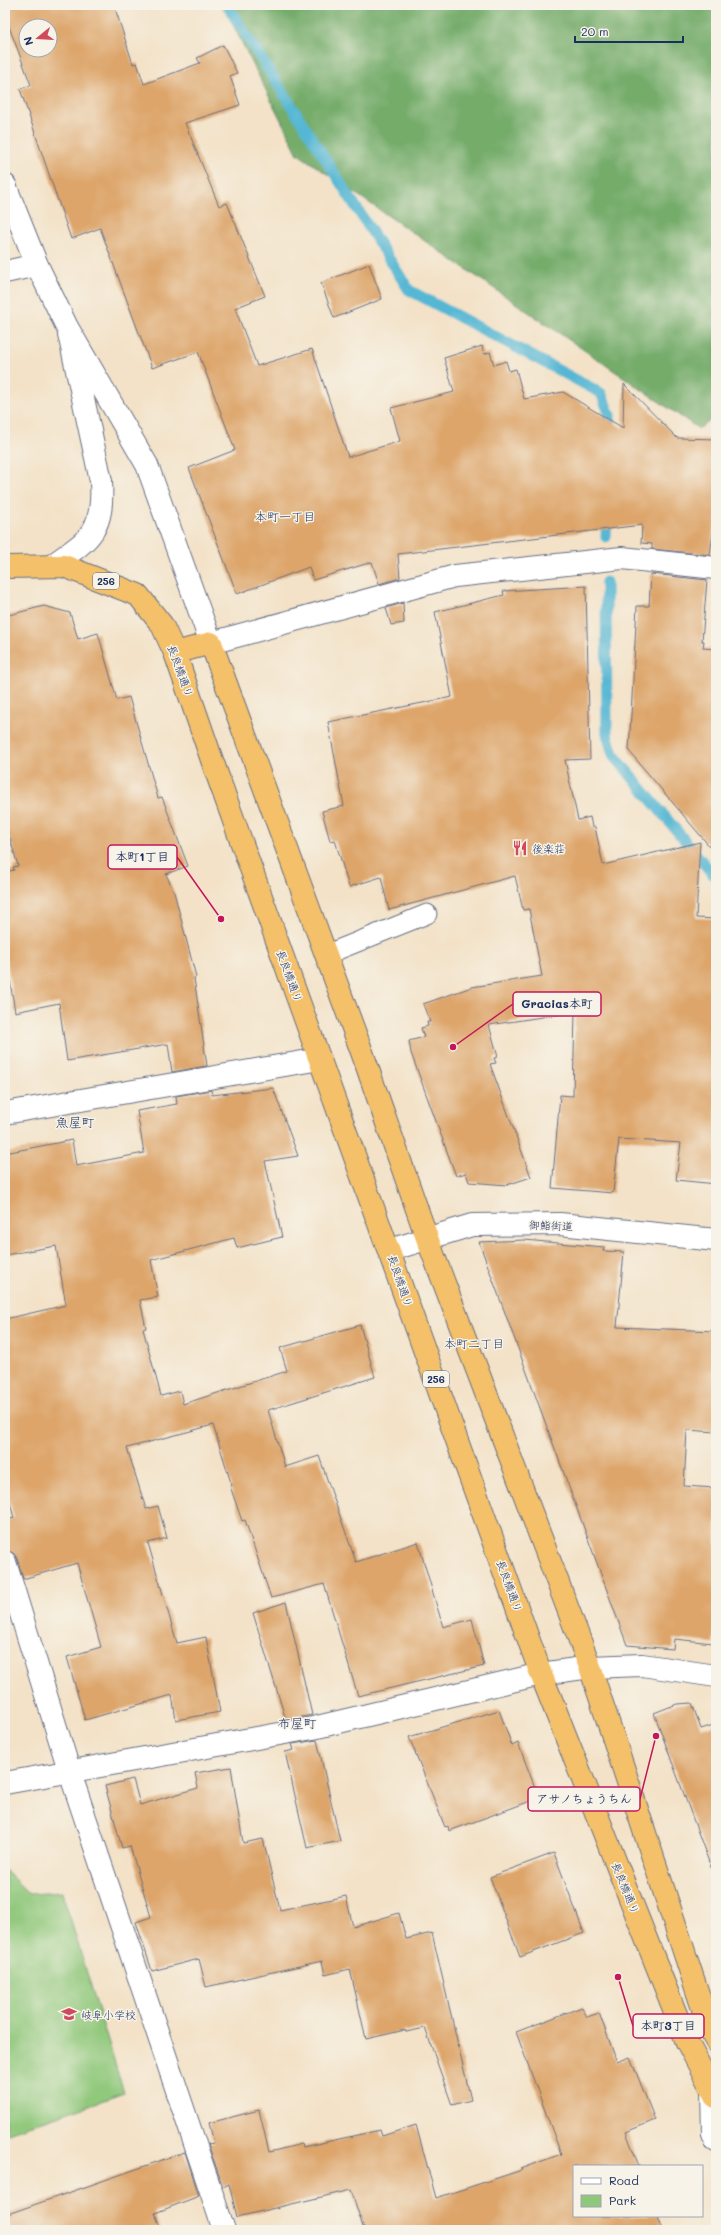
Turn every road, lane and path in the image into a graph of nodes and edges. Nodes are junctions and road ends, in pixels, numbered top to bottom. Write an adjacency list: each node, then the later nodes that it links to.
1 (5, 185): 2 (street)
2 (37, 265): 3 (street); 4 (street)
3 (5, 272)
4 (67, 327): 5 (street); 8 (street)
5 (51, 566): 6 (highway, 長良橋通り / 256); 9 (highway, 長良橋通り / 256)
6 (5, 567)
7 (716, 568): 8 (street)
8 (211, 643): 9 (highway); 11 (highway)
9 (176, 653): 12 (highway, 長良橋通り / 256)
10 (427, 914): 11 (lane)
11 (325, 955): 14 (highway)
12 (320, 1059): 13 (street); 16 (highway, 長良橋通り / 256)
13 (5, 1113)
14 (427, 1238): 15 (street, 御鮨街道); 16 (street, 御鮨街道); 18 (highway)
15 (716, 1240)
16 (390, 1250): 19 (highway, 長良橋通り / 256)
17 (5, 1562): 21 (street)
18 (590, 1667): 19 (street); 20 (street); 23 (highway)
19 (541, 1674): 21 (street); 24 (highway, 長良橋通り / 256)
20 (716, 1676)
21 (70, 1773): 22 (street); 26 (street)
22 (5, 1783)
23 (716, 2041)
24 (714, 2094): 25 (street)
25 (716, 2141)
26 (224, 2230)

